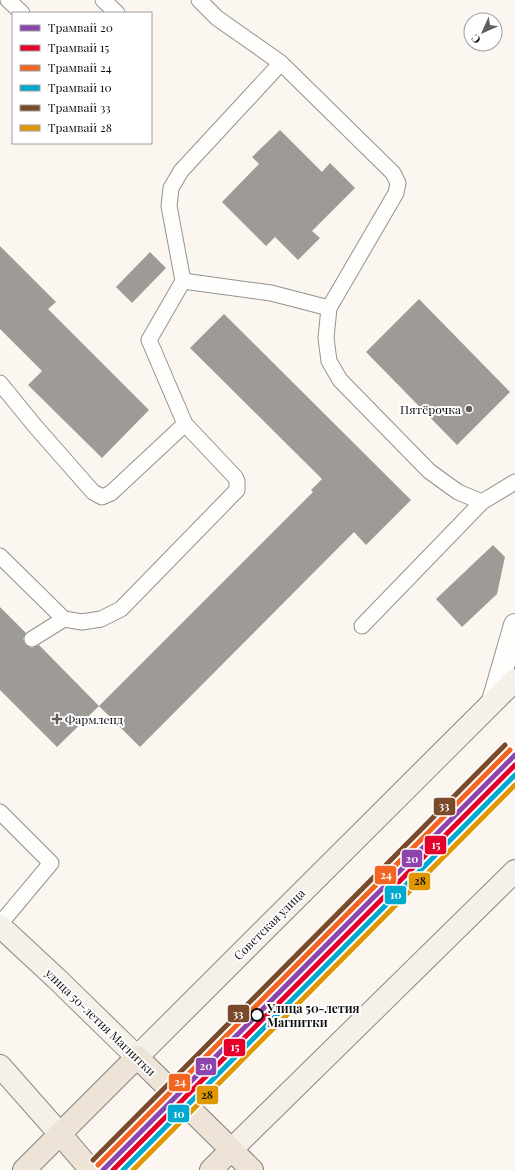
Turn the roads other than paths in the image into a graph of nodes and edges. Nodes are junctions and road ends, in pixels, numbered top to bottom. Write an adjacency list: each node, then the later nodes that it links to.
1 (8, 0): 4 (lane)
2 (103, 0): 5 (lane)
3 (199, 0): 6 (lane)
4 (21, 12)
5 (115, 12)
6 (281, 63): 7 (lane); 8 (lane)
7 (183, 281): 8 (lane); 10 (lane)
8 (329, 308): 12 (lane)
9 (0, 382): 10 (lane)
10 (185, 424): 14 (lane)
11 (515, 482): 12 (lane)
12 (482, 502): 16 (lane)
13 (0, 556): 14 (lane)
14 (64, 619): 17 (lane)
15 (515, 625): 19 (street)
16 (362, 626)
17 (32, 639)
18 (515, 680): 19 (main road, Советская улица)
19 (494, 701): 23 (main road, Советская улица)
20 (0, 812): 22 (lane)
21 (515, 871): 26 (main road)
22 (0, 925): 23 (main road, улица 50-летия Магнитки)
23 (137, 1057): 25 (main road, Советская улица); 26 (main road, улица 50-летия Магнитки)
24 (0, 1066): 25 (main road)
25 (60, 1134): 27 (main road, Советская улица); 28 (main road)
26 (231, 1150): 29 (main road); 30 (main road, улица 50-летия Магнитки)
27 (24, 1170)
28 (91, 1170)
29 (211, 1170)
30 (252, 1170)

